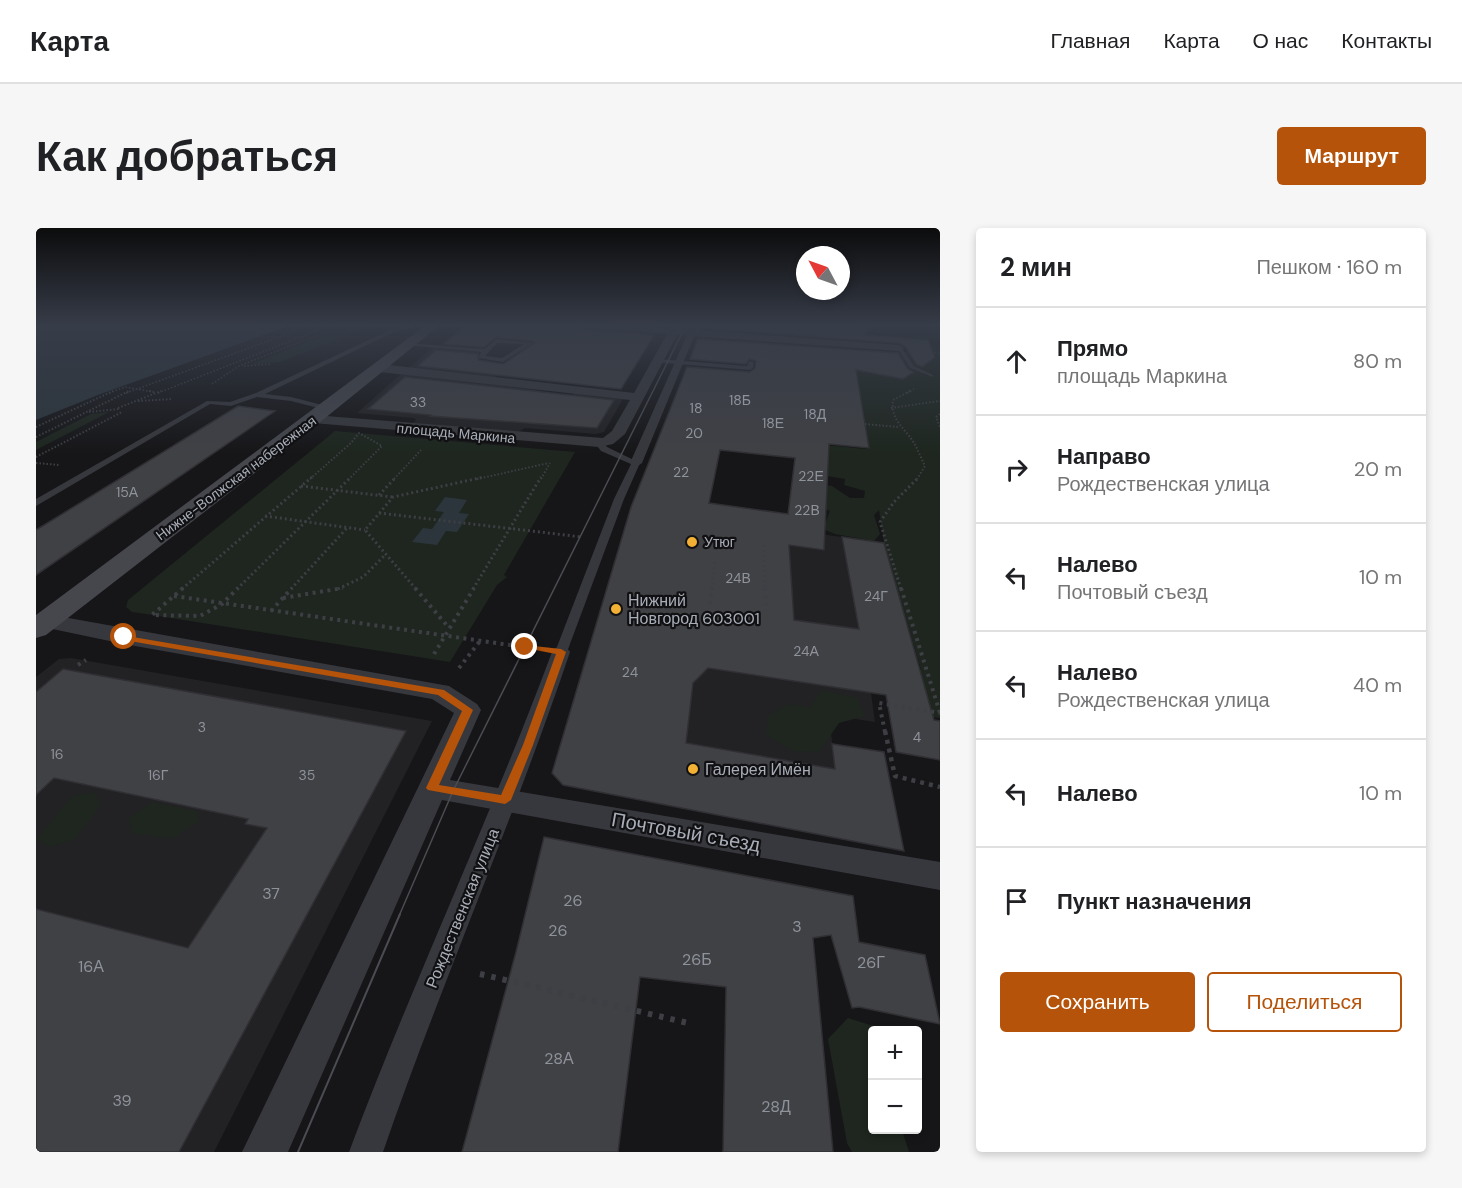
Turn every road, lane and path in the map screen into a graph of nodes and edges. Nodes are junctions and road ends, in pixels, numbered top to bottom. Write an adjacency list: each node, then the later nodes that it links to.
1 (194, 368): 13 (path)
2 (219, 368): 14 (path)
3 (236, 368): 11 (path)
4 (314, 368): 15 (lane)
5 (380, 368): 23 (main road, Нижне-Волжская набережная)
6 (381, 368): 16 (street)
7 (653, 368): 16 (street)
8 (678, 368): 36 (street, Рождественская улица)
9 (912, 368): 10 (lane)
10 (931, 376)
11 (209, 385)
12 (917, 388): 21 (path)
13 (134, 389): 14 (path); 22 (path); 26 (path)
14 (155, 392): 18 (path)
15 (256, 395): 23 (lane); 42 (lane)
16 (639, 396): 30 (street)
17 (181, 398): 18 (path)
18 (132, 401): 20 (path)
19 (940, 401): 21 (path)
20 (118, 408): 22 (path); 32 (path)
21 (891, 408): 27 (path)
22 (85, 412): 29 (path)
23 (320, 414): 30 (street, площадь Маркина); 59 (main road, Нижне-Волжская набережная)
24 (940, 414): 28 (path)
25 (866, 424): 27 (path)
26 (36, 427)
27 (899, 427): 68 (path)
28 (940, 427)
29 (36, 437)
30 (598, 444): 36 (lane)
31 (421, 450): 40 (path)
32 (36, 457)
33 (559, 462): 35 (path)
34 (36, 463): 37 (path)
35 (549, 463): 41 (path); 47 (path)
36 (636, 463): 49 (lane, Рождественская улица)
37 (65, 466)
38 (301, 486): 39 (path); 39 (path); 44 (path)
39 (337, 491): 40 (path); 45 (path)
40 (378, 496): 41 (path)
41 (393, 498): 43 (path)
42 (36, 503)
43 (379, 513): 47 (path); 48 (path)
44 (265, 516): 45 (path); 53 (path)
45 (305, 522): 46 (path); 55 (path)
46 (347, 528): 48 (path); 54 (path)
47 (510, 528): 49 (path); 60 (path)
48 (365, 530): 51 (path)
49 (603, 540): 63 (lane, Рождественская улица)
50 (764, 545): 58 (path)
51 (386, 554): 54 (path); 60 (path)
52 (715, 560): 56 (path)
53 (174, 596): 55 (path); 55 (path)
54 (283, 598): 57 (path)
55 (222, 604): 57 (path)
56 (710, 604)
57 (271, 611): 61 (path)
58 (765, 611)
59 (41, 625): 70 (street)
60 (449, 628): 61 (path)
61 (444, 637): 62 (path); 64 (path)
62 (480, 641): 63 (path); 67 (path)
63 (561, 652): 71 (street, Рождественская улица)
64 (434, 654)
65 (86, 660): 66 (path)
66 (78, 665)
67 (459, 668)
68 (940, 713): 69 (path)
69 (940, 787)
70 (432, 788): 71 (street, Почтовый съезд); 75 (street)
71 (505, 800): 72 (street, Почтовый съезд); 76 (street, Рождественская улица)
72 (940, 876)
73 (480, 974): 74 (path)
74 (688, 1023)
75 (265, 1152)
76 (366, 1152)

